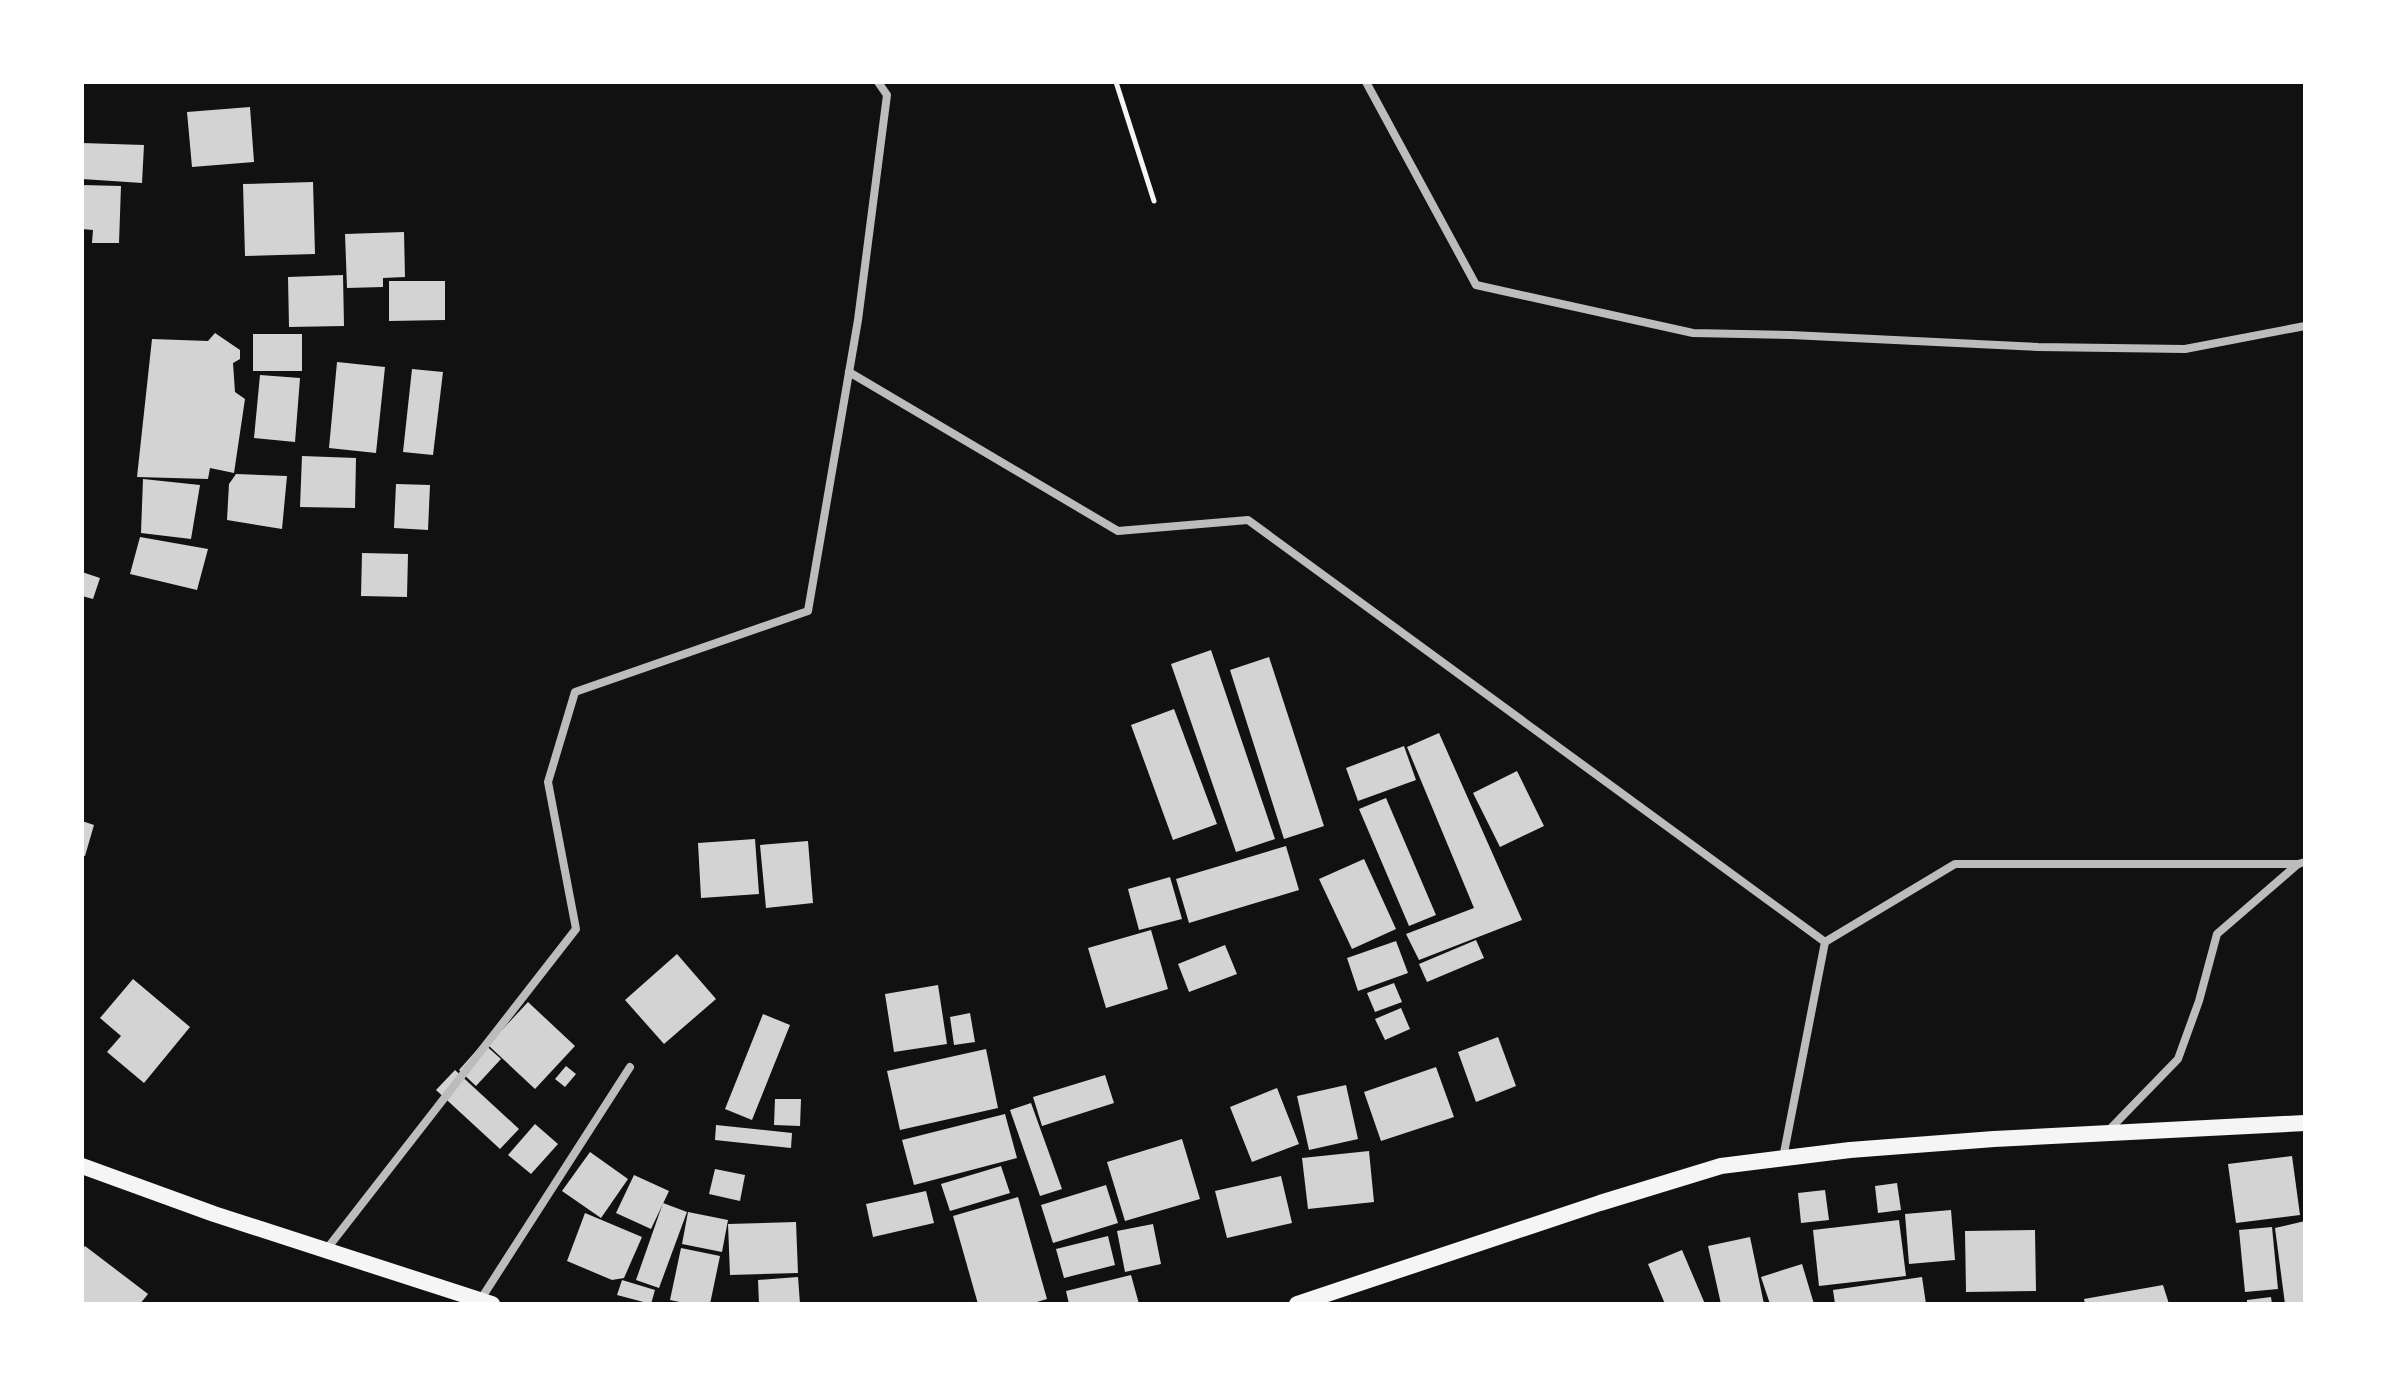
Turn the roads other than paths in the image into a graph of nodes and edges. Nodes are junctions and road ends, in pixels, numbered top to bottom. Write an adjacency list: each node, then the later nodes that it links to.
1 (878, 82): 4 (street)
2 (1366, 82): 3 (street)
3 (2305, 326)
4 (849, 372): 6 (street); 12 (street)
5 (2301, 863): 6 (street); 9 (street)
6 (1825, 942): 10 (street)
7 (630, 1067): 13 (street)
8 (2305, 1123): 9 (main road)
9 (2106, 1133): 10 (main road)
10 (1783, 1158): 14 (main road)
11 (82, 1166): 12 (main road)
12 (326, 1251): 13 (main road)
13 (481, 1303)
14 (1297, 1304)

